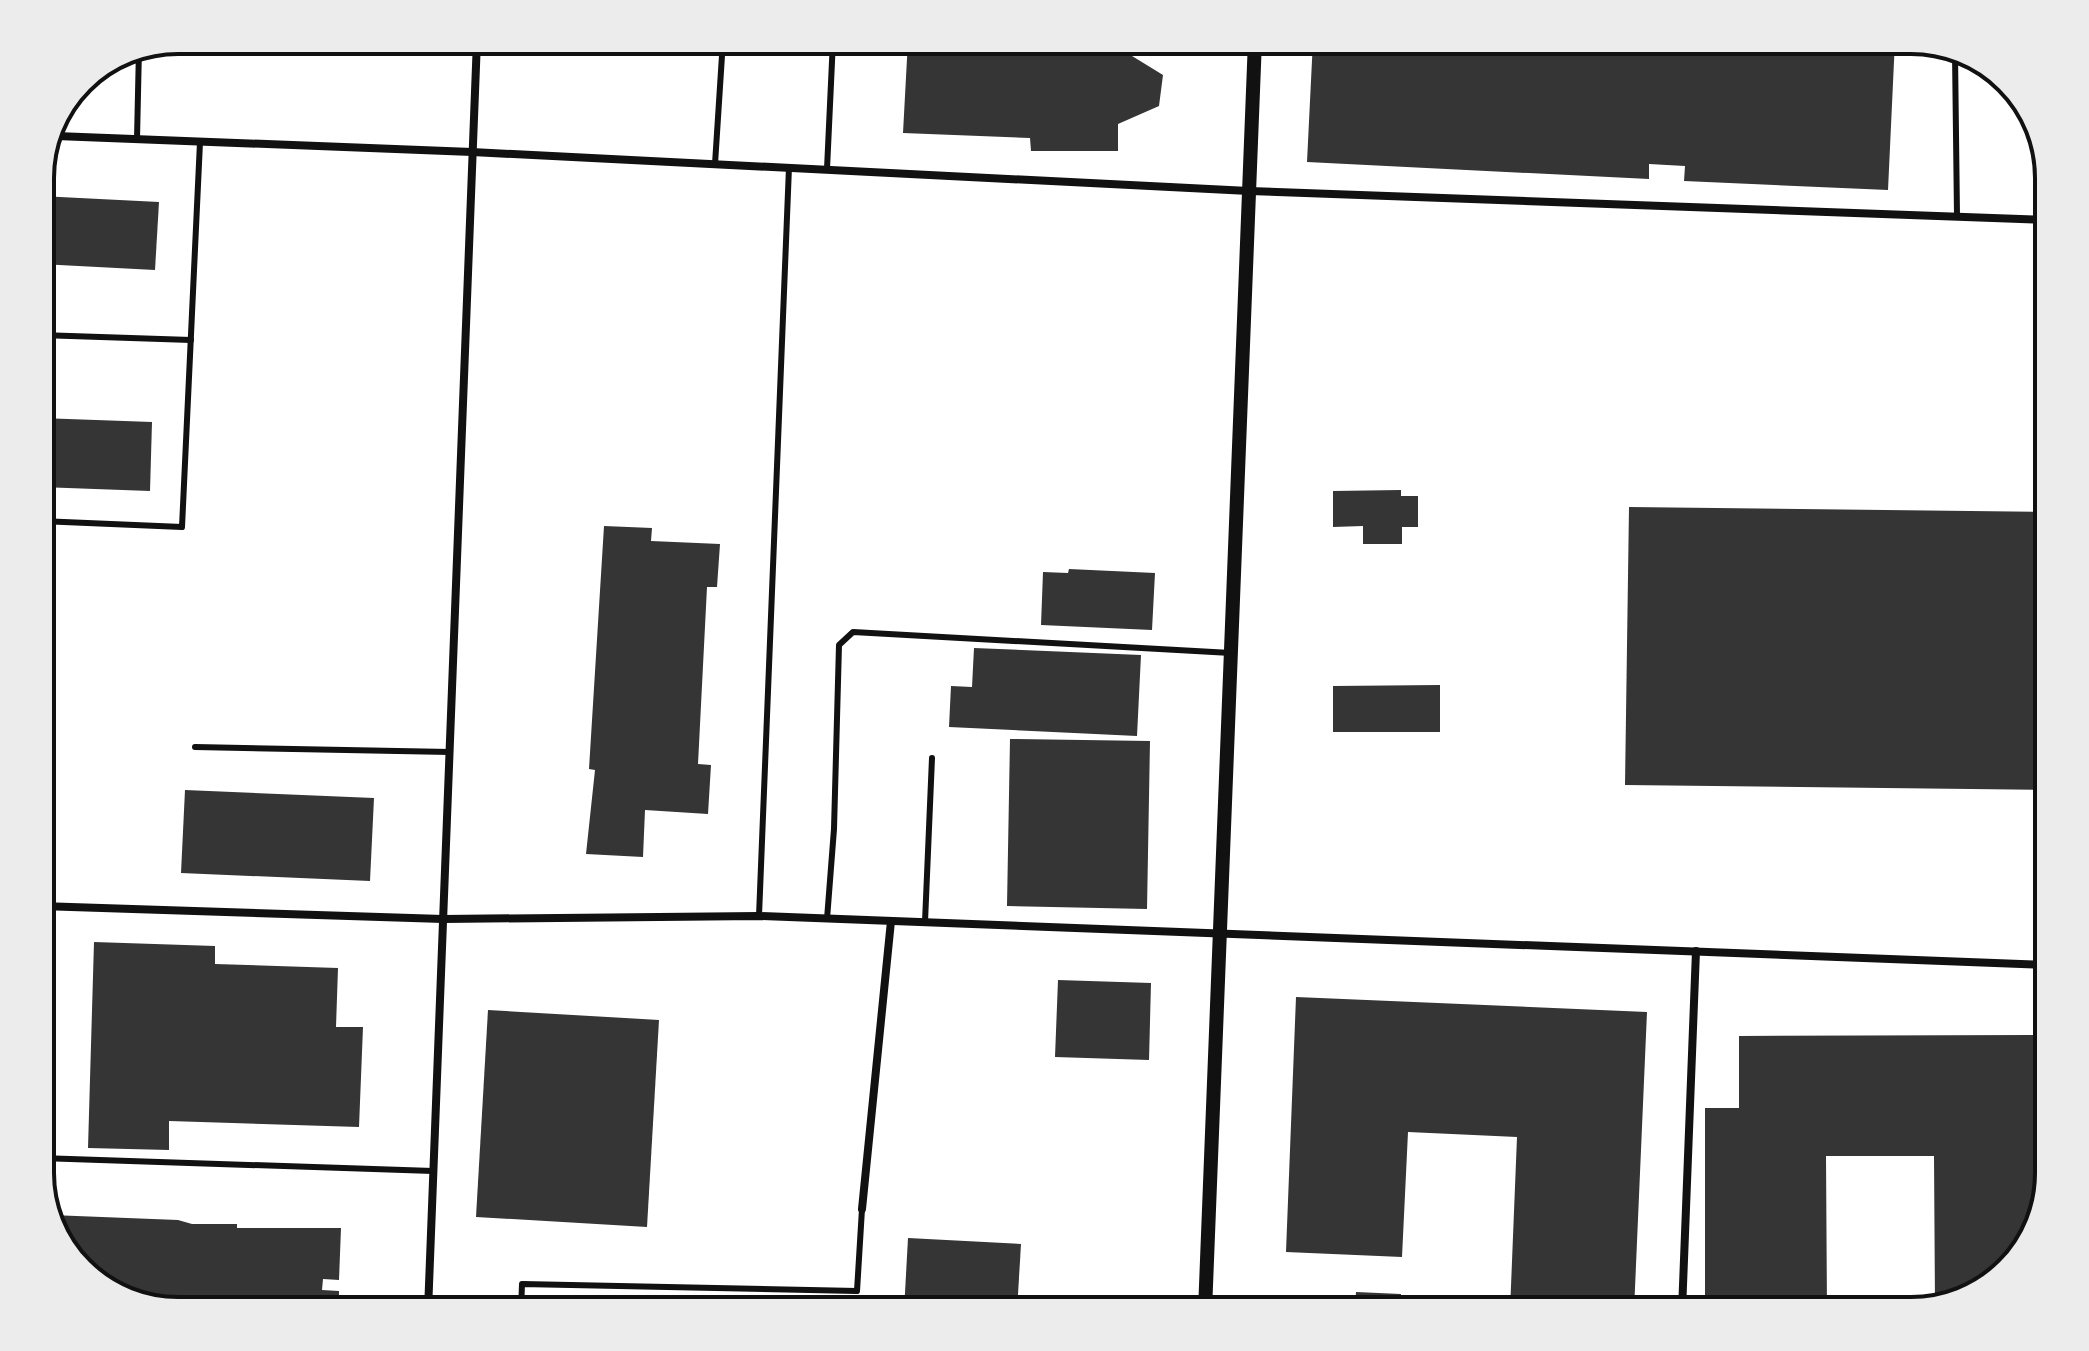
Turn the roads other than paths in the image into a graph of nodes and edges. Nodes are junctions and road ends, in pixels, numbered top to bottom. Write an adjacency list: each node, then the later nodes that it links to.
1 (476, 54): 10 (street)
2 (722, 54): 11 (lane)
3 (832, 54): 13 (lane)
4 (1254, 54): 14 (street)
5 (139, 61): 8 (lane)
6 (1955, 63): 15 (lane)
7 (62, 136): 8 (street)
8 (137, 139): 9 (street)
9 (200, 142): 10 (street); 18 (lane)
10 (472, 152): 11 (street); 22 (street)
11 (715, 164): 12 (street)
12 (789, 167): 13 (street); 25 (lane)
13 (827, 169): 14 (street)
14 (1249, 191): 15 (street); 20 (street)
15 (1957, 216): 16 (street)
16 (2035, 219)
17 (54, 335): 18 (lane)
18 (191, 340): 19 (lane)
19 (54, 522)
20 (1231, 653): 27 (lane); 30 (street)
21 (195, 747): 22 (lane)
22 (450, 752): 26 (street)
23 (932, 758): 29 (lane)
24 (54, 906): 26 (street)
25 (759, 916): 26 (street); 27 (street)
26 (443, 919): 34 (street)
27 (827, 919): 28 (street)
28 (891, 921): 29 (street); 35 (street)
29 (925, 922): 30 (street)
30 (1219, 934): 31 (street); 38 (street)
31 (1696, 951): 32 (street); 39 (street)
32 (2035, 964)
33 (54, 1158): 34 (lane)
34 (433, 1171): 36 (street)
35 (862, 1209): 37 (lane)
36 (428, 1297)
37 (522, 1297)
38 (1206, 1297)
39 (1683, 1297)

